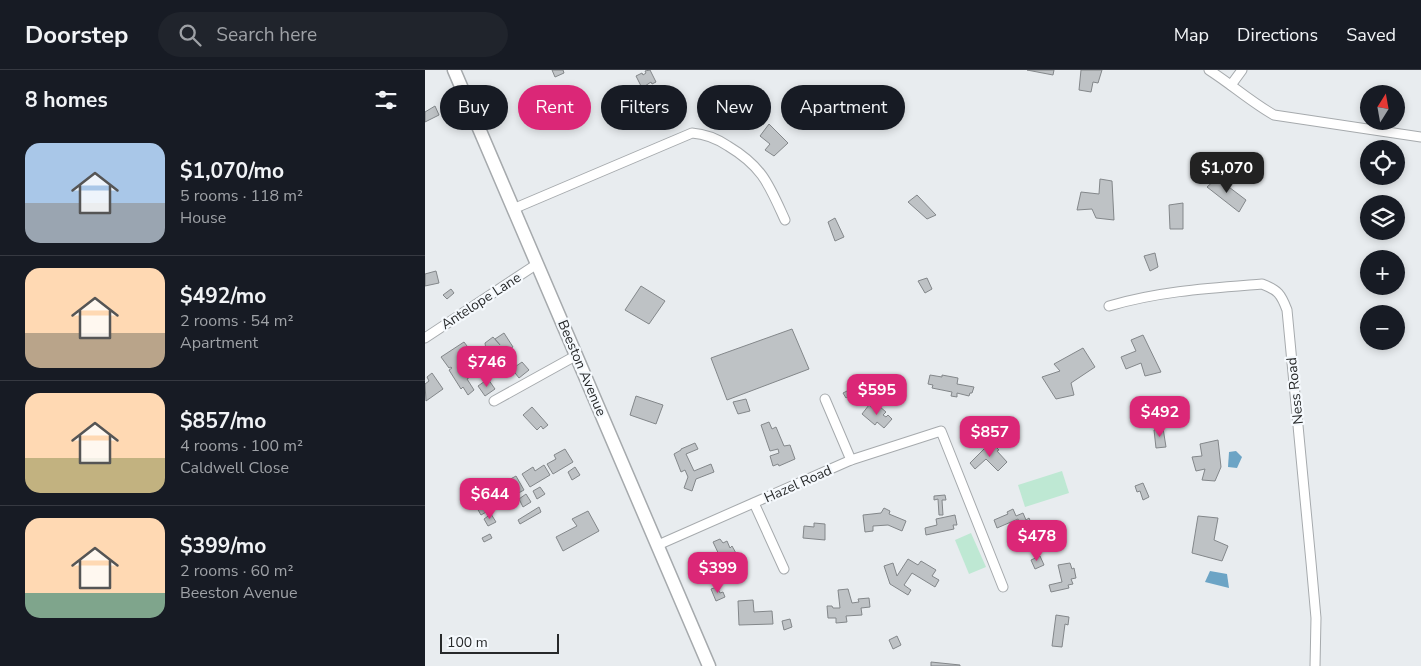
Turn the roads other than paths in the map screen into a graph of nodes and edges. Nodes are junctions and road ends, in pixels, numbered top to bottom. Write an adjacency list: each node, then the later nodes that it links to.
1 (454, 70): 6 (street, Beeston Avenue)
2 (1209, 70): 4 (street)
3 (1242, 70): 4 (street)
4 (1231, 85): 5 (street)
5 (1421, 137)
6 (513, 209): 7 (street); 8 (street, Beeston Avenue)
7 (785, 220)
8 (537, 264): 10 (street, Antelope Lane); 11 (street, Beeston Avenue)
9 (1109, 306): 20 (street, Ness Road)
10 (425, 338)
11 (577, 355): 13 (street); 16 (street, Beeston Avenue)
12 (825, 399): 14 (street)
13 (493, 401)
14 (851, 460): 15 (street, Hazel Road); 18 (street, Hazel Road)
15 (754, 503): 16 (street, Hazel Road); 17 (street)
16 (658, 545): 19 (street, Beeston Avenue)
17 (784, 569)
18 (1003, 587)
19 (709, 666)
20 (1315, 666)

